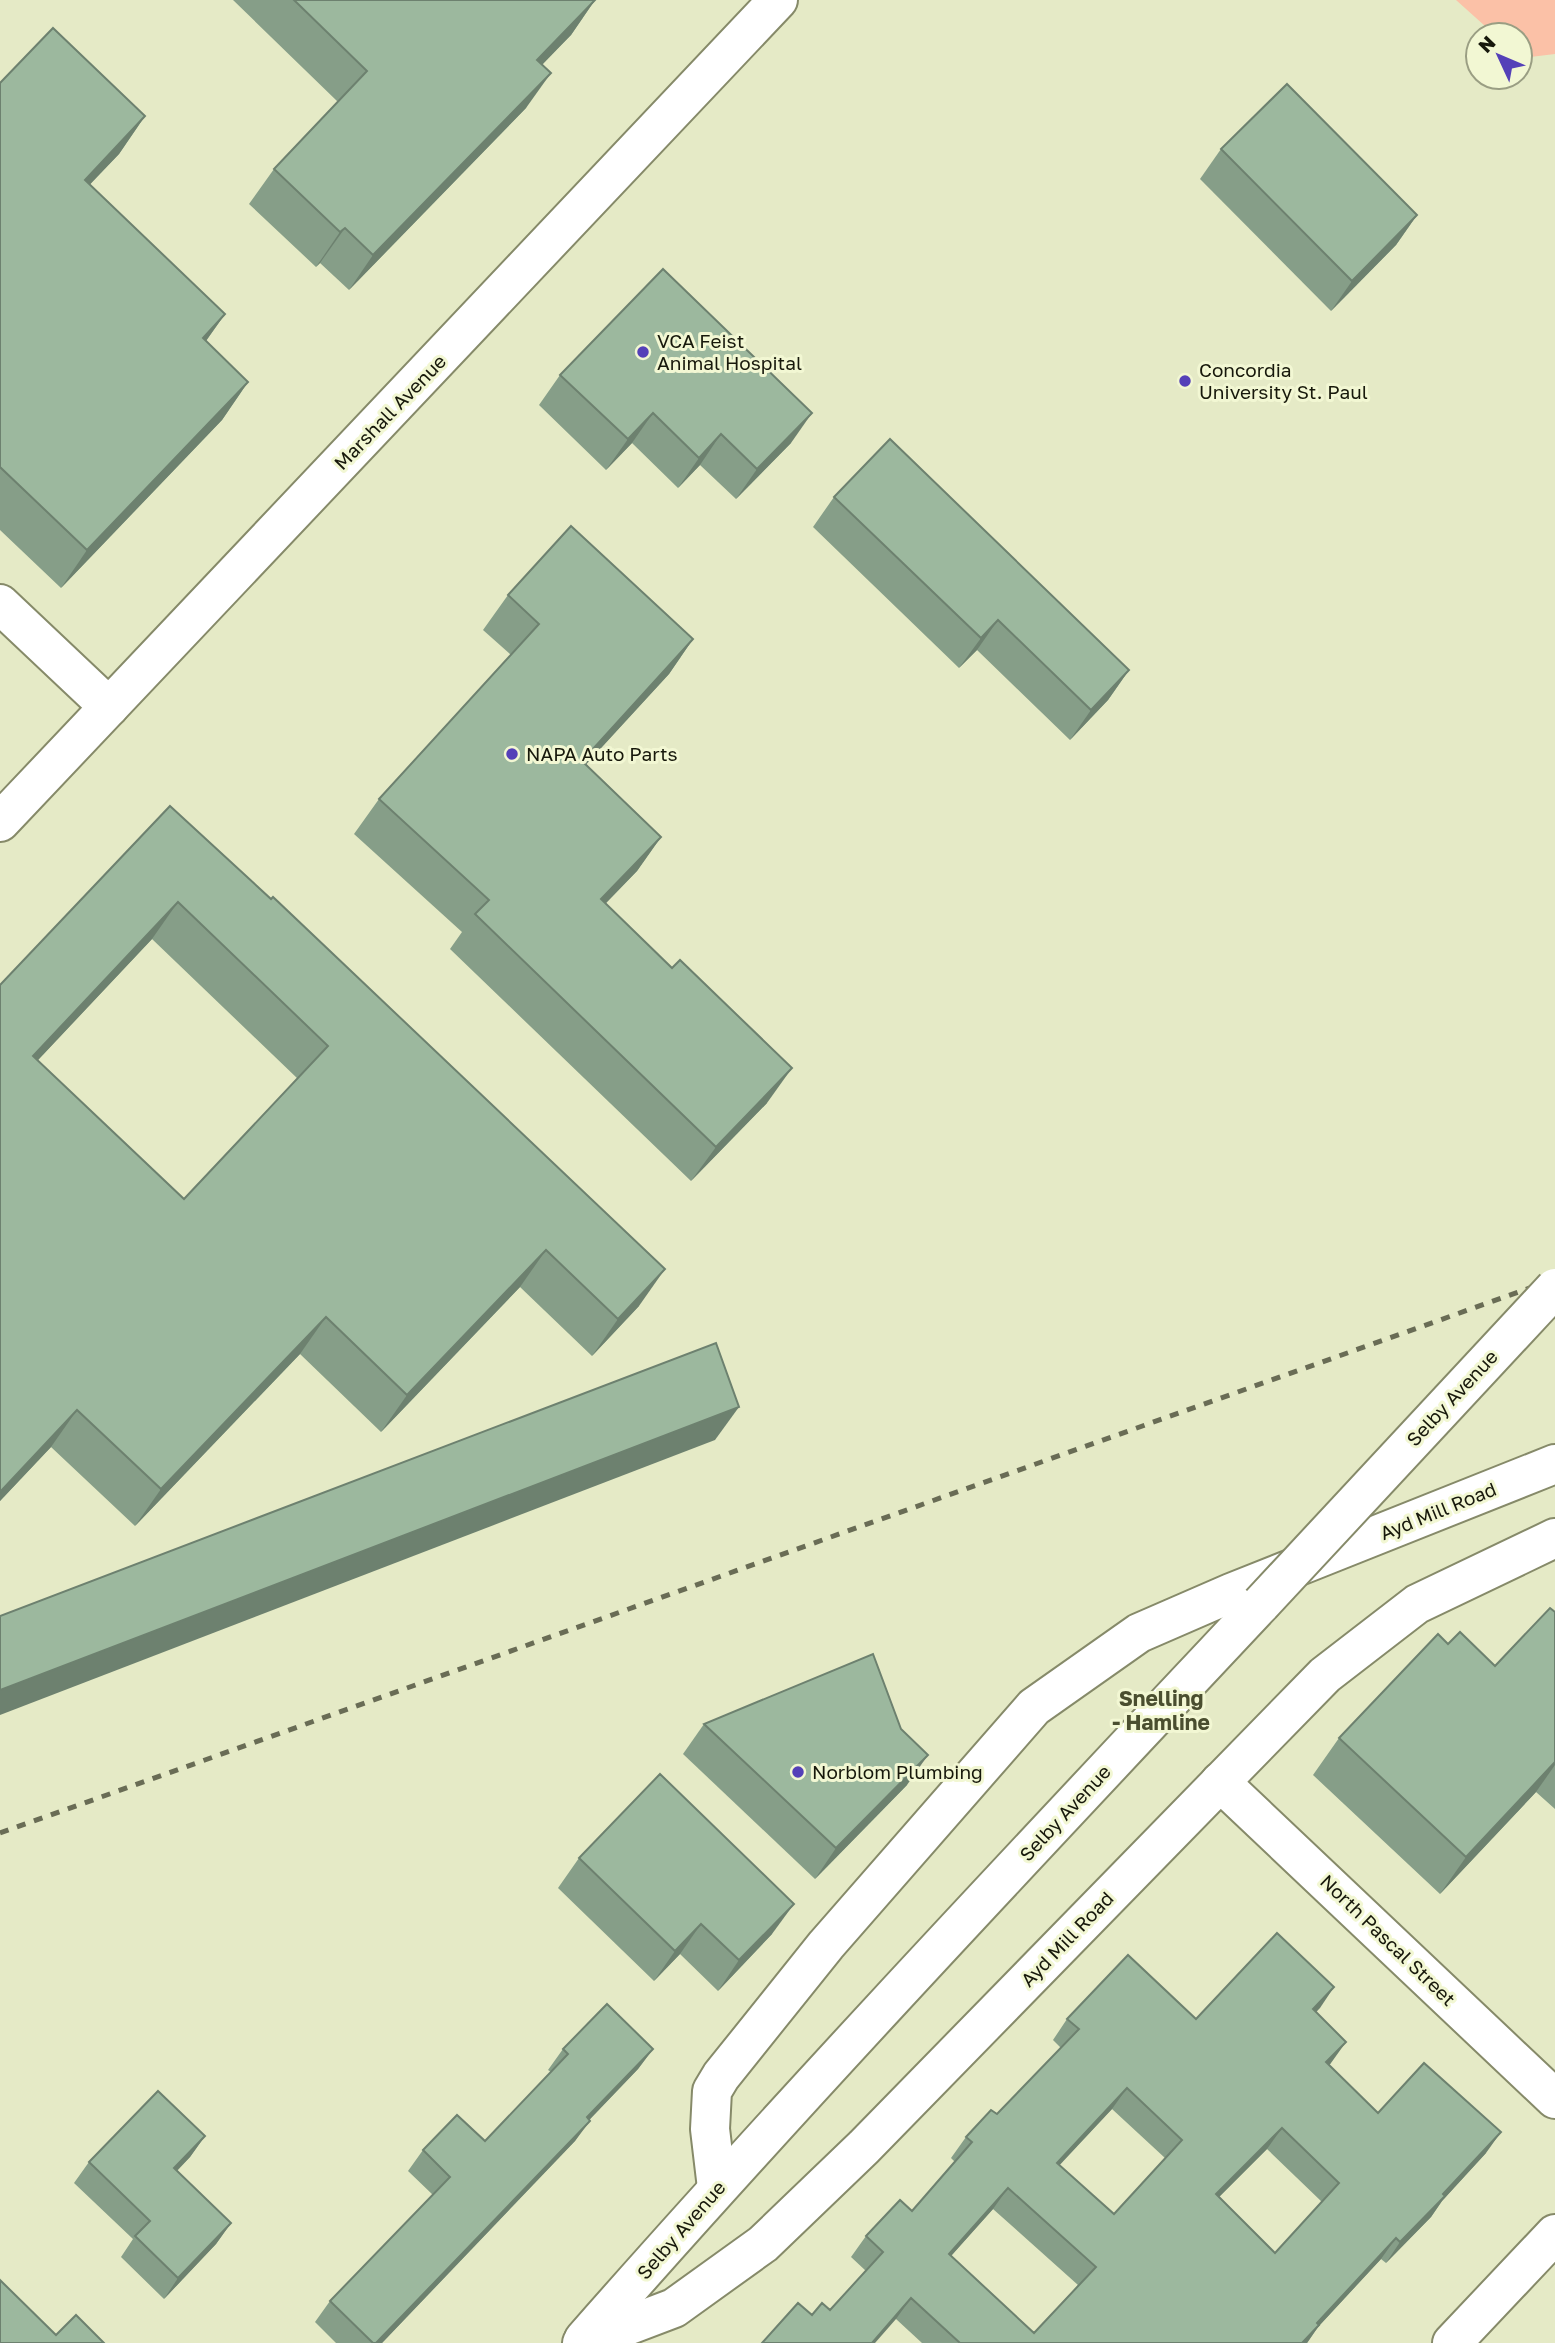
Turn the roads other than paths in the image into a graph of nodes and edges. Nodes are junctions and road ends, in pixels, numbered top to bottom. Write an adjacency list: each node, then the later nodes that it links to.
1 (778, 0): 3 (street, Marshall Avenue)
2 (0, 604): 3 (street)
3 (109, 707): 4 (street, Marshall Avenue)
4 (0, 822)
5 (1555, 1288): 10 (street, Selby Avenue, bridge)
6 (1555, 1464): 10 (street, Ayd Mill Road)
7 (1555, 1538): 8 (street, Ayd Mill Road)
8 (1220, 1782): 9 (street, North Pascal Street); 12 (street, Ayd Mill Road)
9 (1555, 2099)
10 (717, 2188): 12 (street, Selby Avenue)
11 (1555, 2234): 13 (street)
12 (581, 2343)
13 (1452, 2343)

